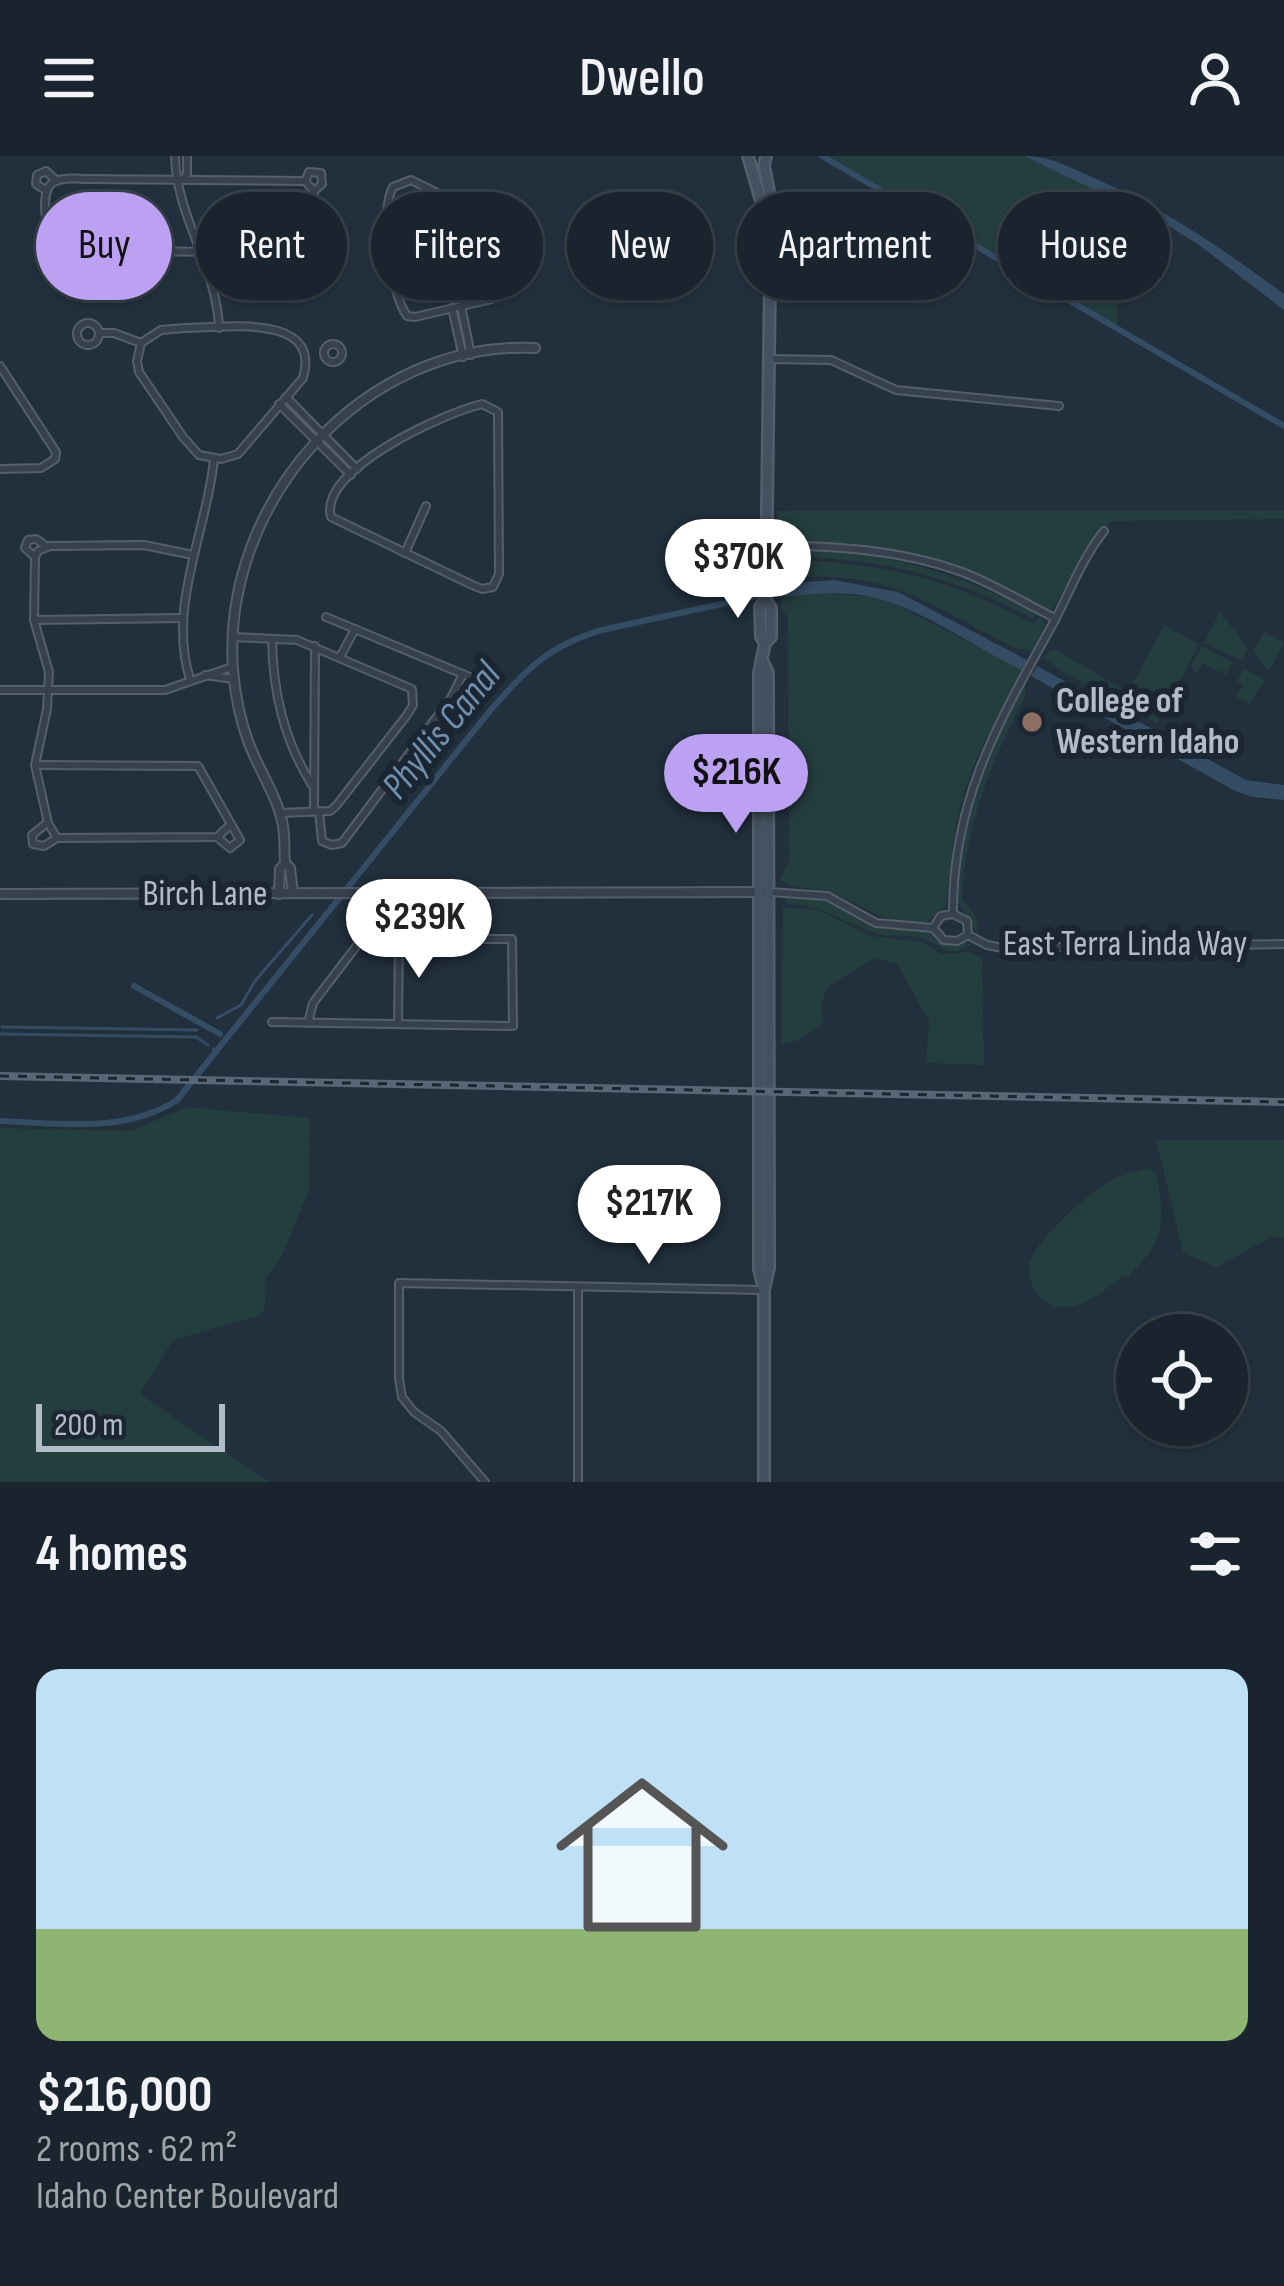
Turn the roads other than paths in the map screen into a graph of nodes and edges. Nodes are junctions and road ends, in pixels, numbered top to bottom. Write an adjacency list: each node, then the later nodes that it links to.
1 (176, 156): 6 (street)
2 (187, 156): 6 (street)
3 (748, 156): 10 (main road)
4 (766, 156): 11 (main road)
5 (57, 181): 6 (street); 8 (street); 8 (street)
6 (180, 181): 7 (street); 12 (street)
7 (305, 181): 9 (street); 9 (street)
8 (46, 191): 13 (street)
9 (314, 191)
10 (759, 192)
11 (769, 192)
12 (196, 246)
13 (196, 253)
14 (216, 300): 17 (street)
15 (768, 300): 24 (main road)
16 (456, 307): 16 (street); 22 (street)
17 (219, 328): 19 (street); 23 (street)
18 (99, 333): 19 (street)
19 (141, 343): 30 (street)
20 (536, 348): 22 (street)
21 (323, 354): 23 (street)
22 (467, 356): 29 (street)
23 (306, 357): 26 (street)
24 (768, 359): 28 (street); 35 (main road)
25 (0, 366): 31 (street)
26 (286, 397): 27 (street); 29 (street)
27 (279, 404): 29 (street); 30 (street)
28 (1059, 406)
29 (319, 437): 32 (street); 45 (street)
30 (214, 459): 38 (street)
31 (0, 469)
32 (354, 472): 37 (street); 37 (street)
33 (426, 506): 37 (street)
34 (1104, 531): 42 (street)
35 (766, 545): 42 (street); 67 (main road)
36 (46, 546): 38 (street); 39 (street); 39 (street)
37 (405, 553)
38 (194, 555): 41 (street)
39 (35, 556): 43 (street)
40 (326, 617): 44 (street)
41 (183, 618): 43 (street); 53 (street)
42 (1055, 618): 72 (street)
43 (34, 620): 56 (street)
44 (355, 629): 48 (street); 50 (street)
45 (232, 637): 46 (street); 49 (street)
46 (272, 640): 47 (street); 58 (street)
47 (315, 646): 48 (street); 58 (street)
48 (340, 657): 59 (street)
49 (233, 666): 51 (street); 52 (street)
50 (463, 674): 54 (street); 59 (street)
51 (205, 675): 52 (street); 53 (street)
52 (234, 679): 60 (street)
53 (190, 680): 56 (street)
54 (489, 685)
55 (0, 690): 56 (street)
56 (48, 690): 57 (street)
57 (34, 765): 61 (street); 62 (street)
58 (314, 788): 59 (street)
59 (317, 811): 60 (street)
60 (278, 813): 65 (street)
61 (48, 823): 64 (street); 64 (street)
62 (228, 825): 63 (street); 63 (street)
63 (218, 837): 64 (street)
64 (57, 838)
65 (284, 863): 68 (street); 71 (street)
66 (459, 892): 67 (street, Birch Lane); 69 (street, Birch Lane); 75 (street)
67 (764, 892): 73 (street); 83 (main road)
68 (293, 893): 69 (street, Birch Lane); 71 (street, Birch Lane)
69 (368, 893): 76 (street)
70 (0, 894): 71 (street, Birch Lane)
71 (279, 894)
72 (952, 914): 73 (street); 74 (street)
73 (933, 928): 74 (street)
74 (968, 934): 78 (street, East Terra Linda Way)
75 (456, 937): 77 (street); 81 (street)
76 (373, 938): 77 (street); 80 (street)
77 (399, 938): 81 (street)
78 (1284, 944)
79 (272, 1022): 80 (street)
80 (308, 1023): 81 (street)
81 (398, 1025)
82 (578, 1287): 83 (street); 84 (street); 85 (street)
83 (764, 1290): 86 (main road)
84 (484, 1482)
85 (578, 1482)
86 (764, 1482)

